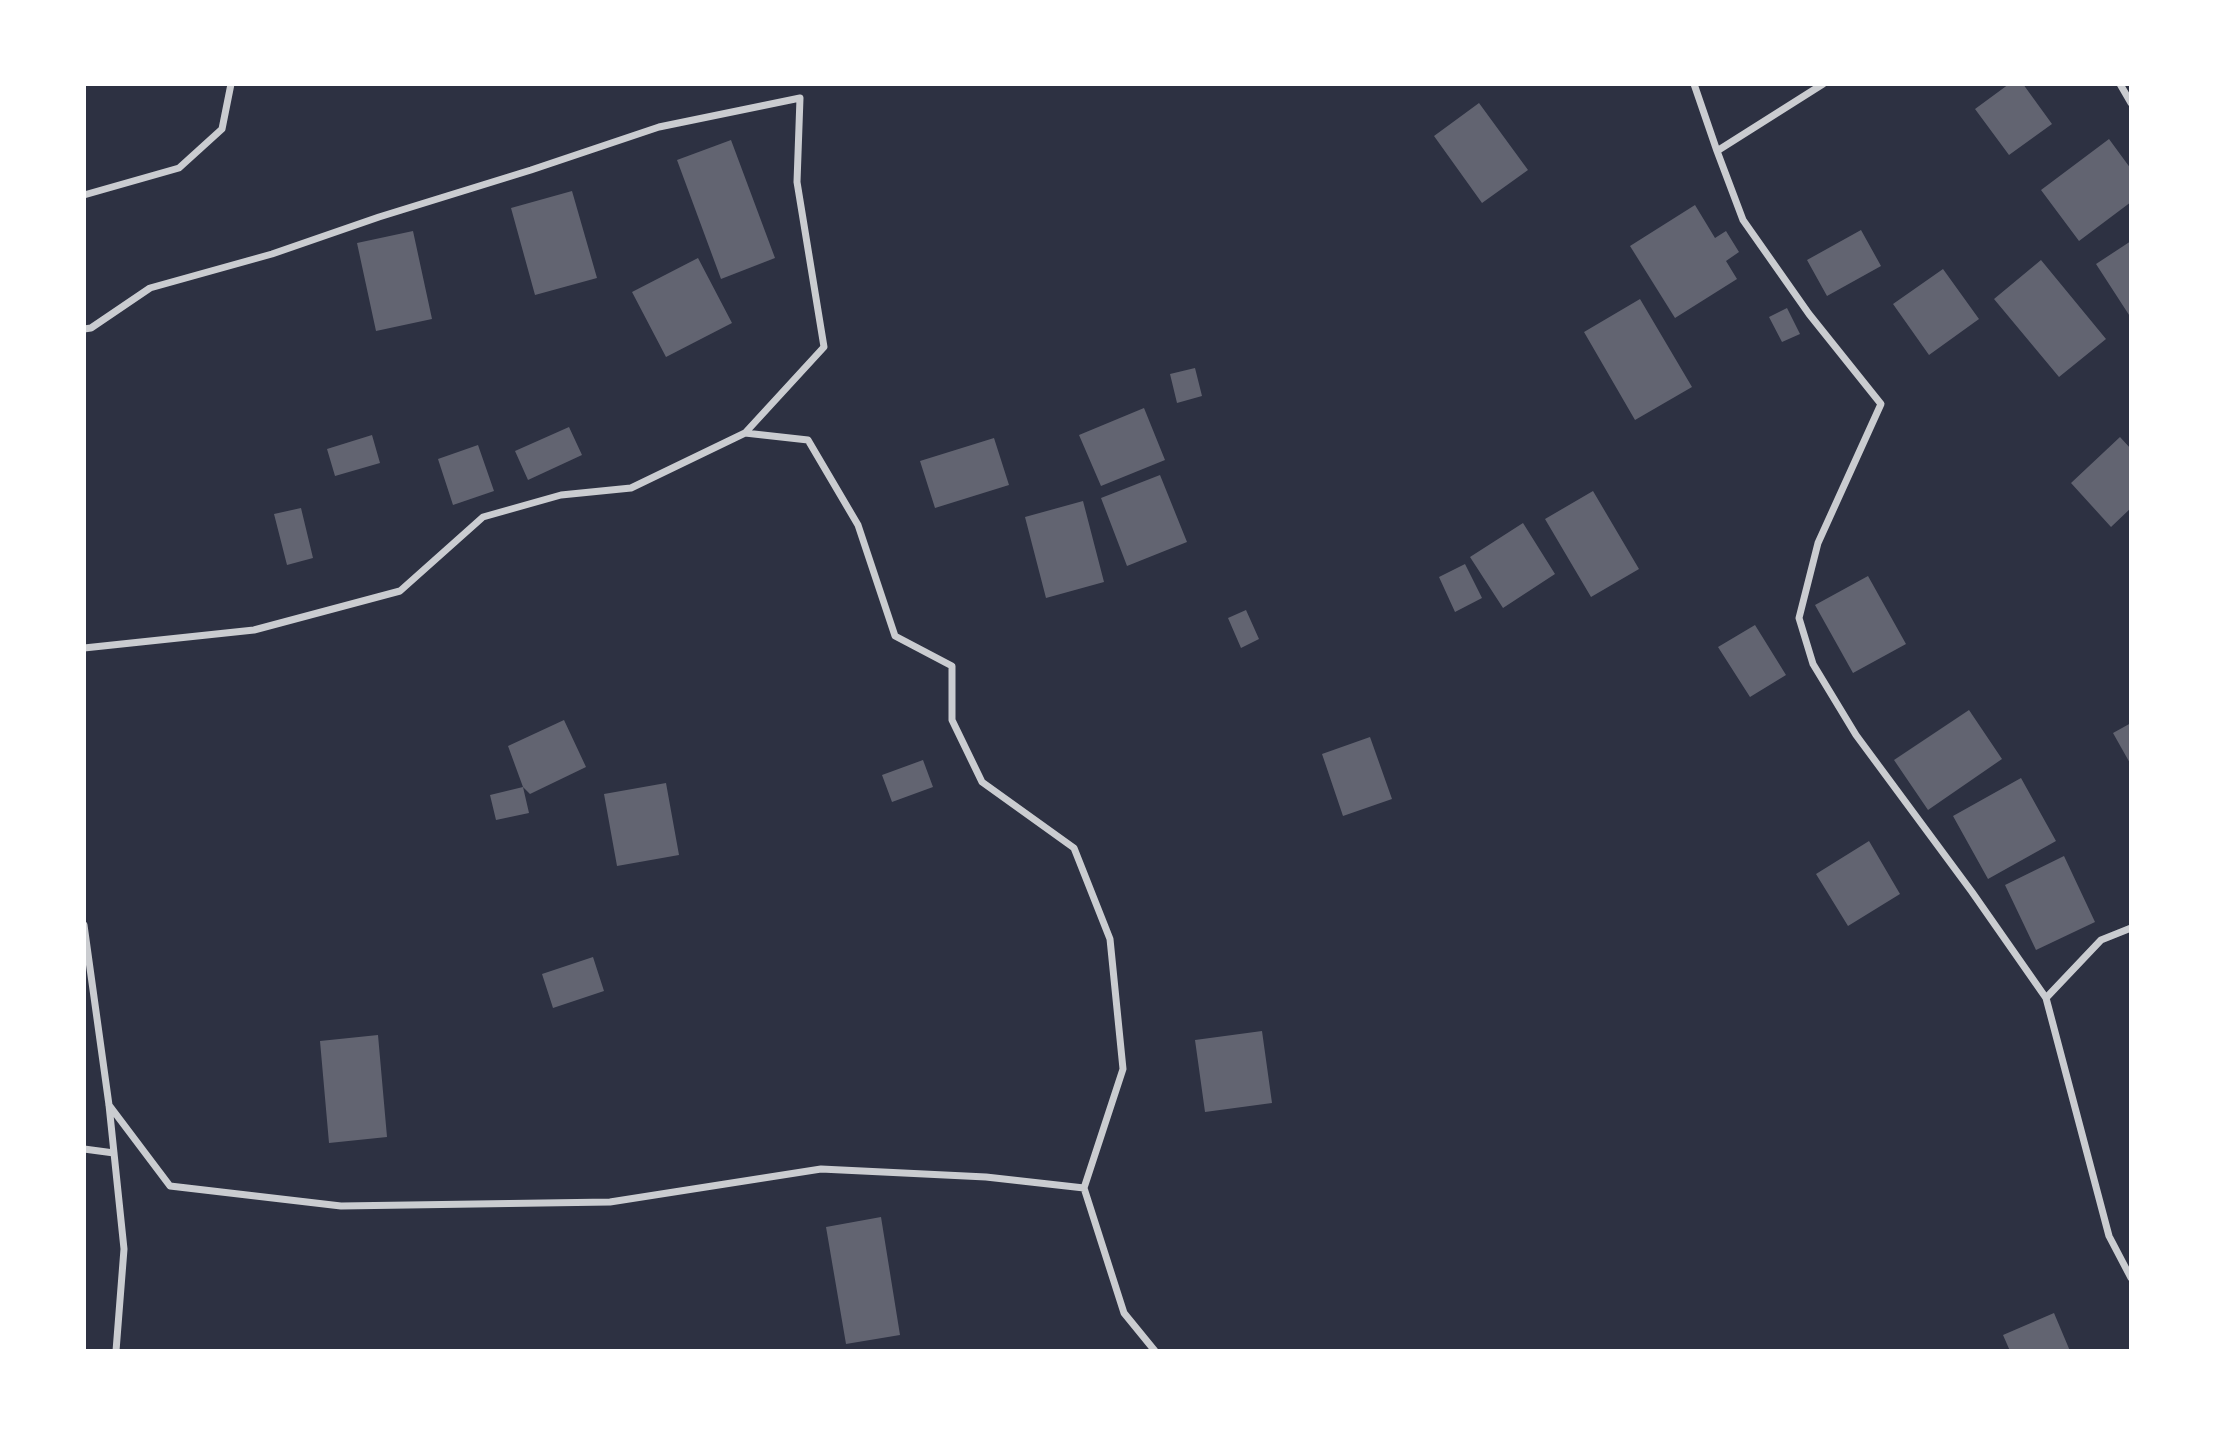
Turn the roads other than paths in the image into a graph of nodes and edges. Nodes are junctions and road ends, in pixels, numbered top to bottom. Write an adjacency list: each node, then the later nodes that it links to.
1 (231, 84): 7 (street)
2 (1694, 84): 6 (street)
3 (1823, 84): 6 (street)
4 (2120, 84): 5 (street)
5 (2131, 103)
6 (1717, 150): 13 (street)
7 (84, 195)
8 (84, 329): 9 (street)
9 (745, 433): 10 (street); 17 (street)
10 (84, 648)
11 (84, 925): 14 (street)
12 (2131, 928): 13 (street)
13 (2046, 998): 18 (street)
14 (109, 1105): 16 (street); 17 (street)
15 (84, 1149): 16 (street)
16 (114, 1153): 19 (street)
17 (1084, 1188): 20 (street)
18 (2131, 1278)
19 (116, 1351)
20 (1155, 1351)

